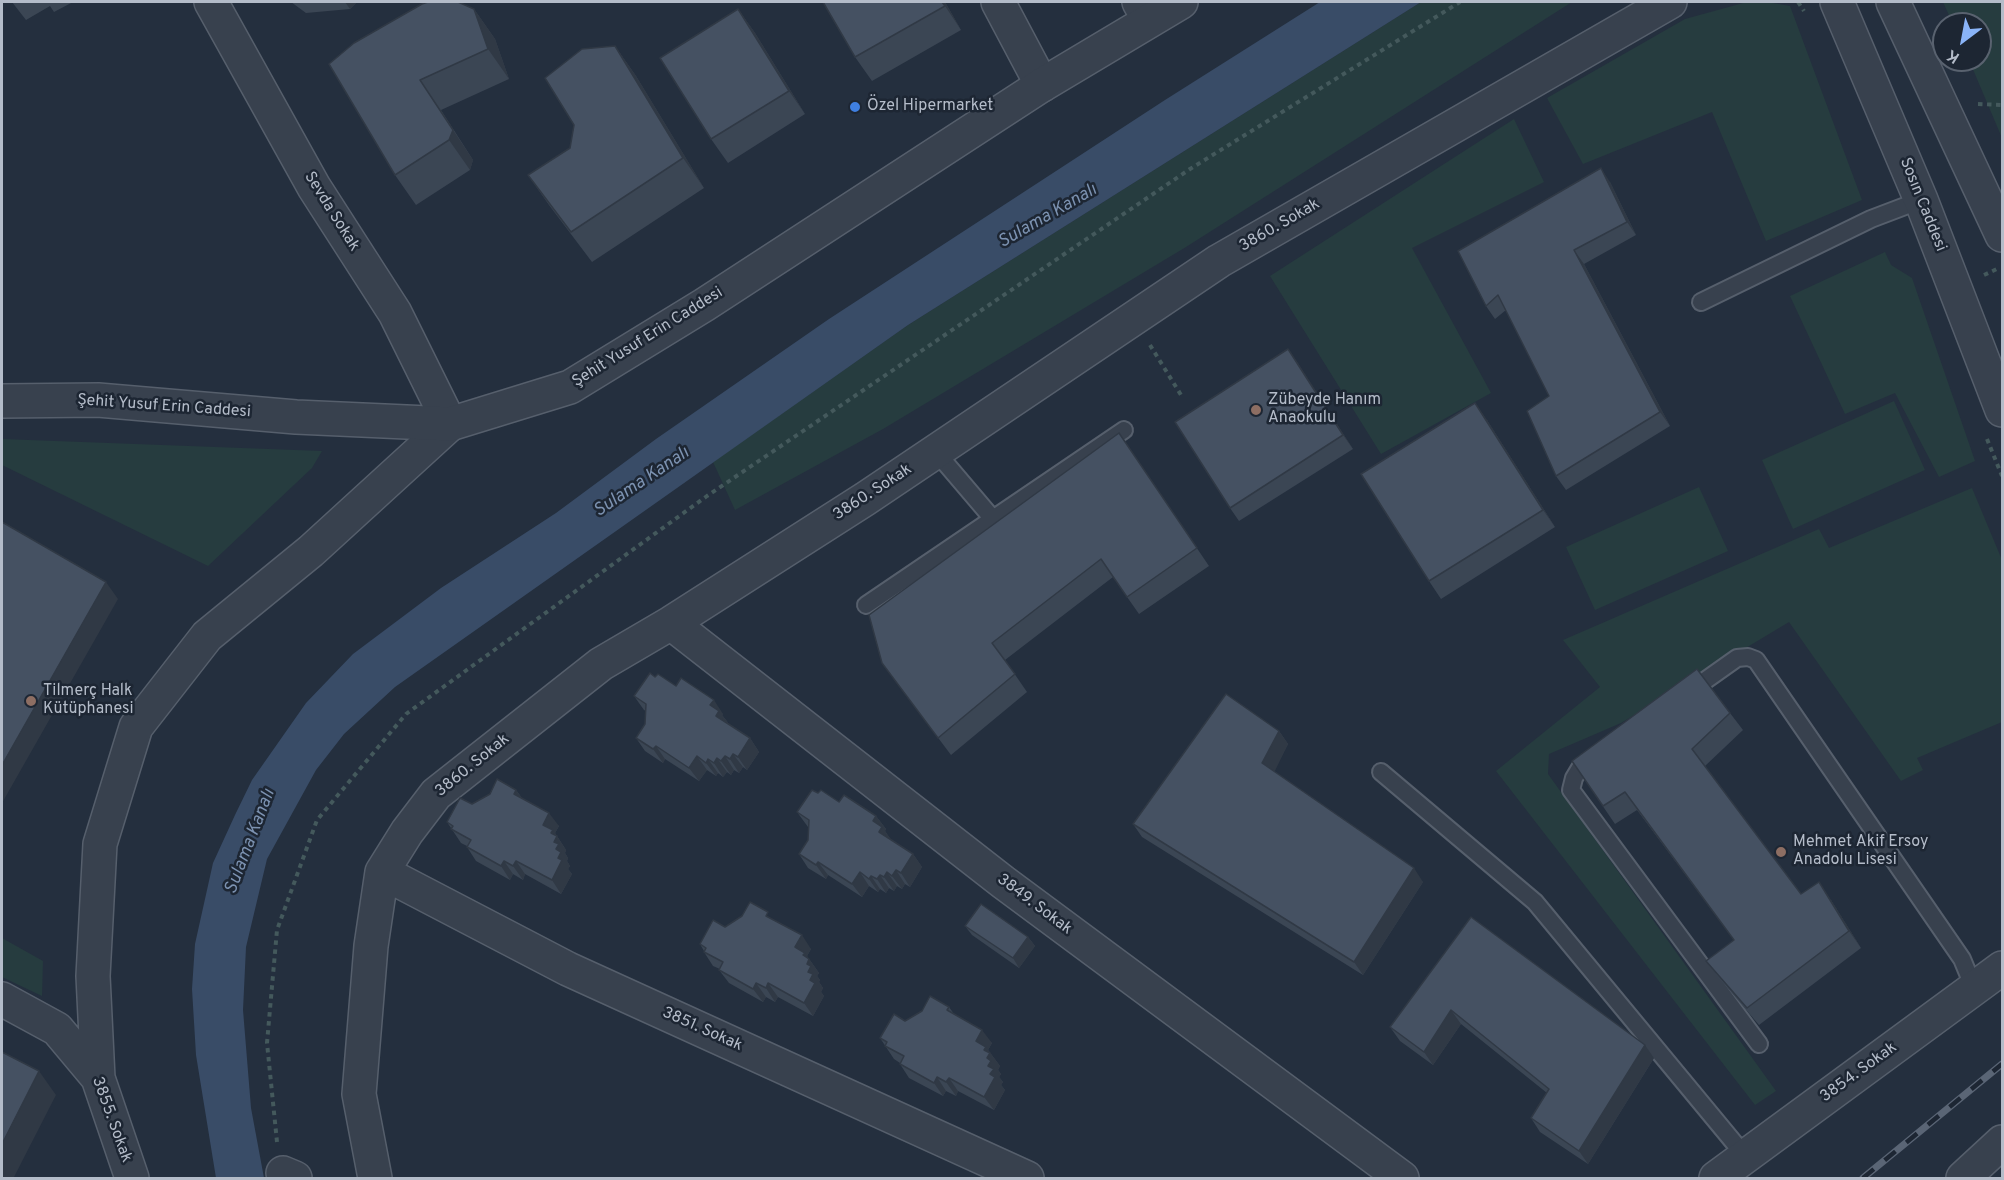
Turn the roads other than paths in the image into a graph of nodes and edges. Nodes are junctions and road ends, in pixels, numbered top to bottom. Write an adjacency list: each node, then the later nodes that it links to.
1 (211, 2): 14 (street, Sevda Sokak)
2 (998, 2): 8 (street)
3 (1181, 2): 7 (street, Şehit Yusuf Erin Caddesi)
4 (1670, 2): 16 (street, 3860. Sokak)
5 (1837, 2): 9 (street, Sosın Caddesi)
6 (1893, 2): 10 (street)
7 (1144, 11): 8 (street, Şehit Yusuf Erin Caddesi)
8 (1042, 85): 14 (street, Şehit Yusuf Erin Caddesi)
9 (1921, 200): 11 (lane); 13 (street, Sosın Caddesi)
10 (2002, 235)
11 (1701, 302)
12 (2, 401): 14 (street, Şehit Yusuf Erin Caddesi)
13 (2002, 410)
14 (450, 424): 28 (street)
15 (1124, 430): 17 (lane)
16 (936, 452): 17 (lane); 19 (street, 3860. Sokak)
17 (993, 519): 18 (lane)
18 (866, 605)
19 (671, 623): 23 (street, 3860. Sokak); 34 (street, 3849. Sokak)
20 (1678, 699): 25 (lane)
21 (1609, 747): 27 (lane)
22 (1381, 772): 30 (lane)
23 (382, 872): 32 (street, 3860. Sokak); 33 (street, 3851. Sokak)
24 (2002, 968): 25 (street, 3854. Sokak)
25 (1974, 988): 30 (street, 3854. Sokak)
26 (2, 999): 28 (street, 3855. Sokak)
27 (1759, 1044)
28 (98, 1078): 31 (street, 3855. Sokak)
29 (2002, 1142): 36 (street)
30 (1746, 1156): 35 (street, 3854. Sokak)
31 (132, 1179)
32 (375, 1179)
33 (1027, 1179)
34 (1402, 1179)
35 (1716, 1179)
36 (1964, 1179)

